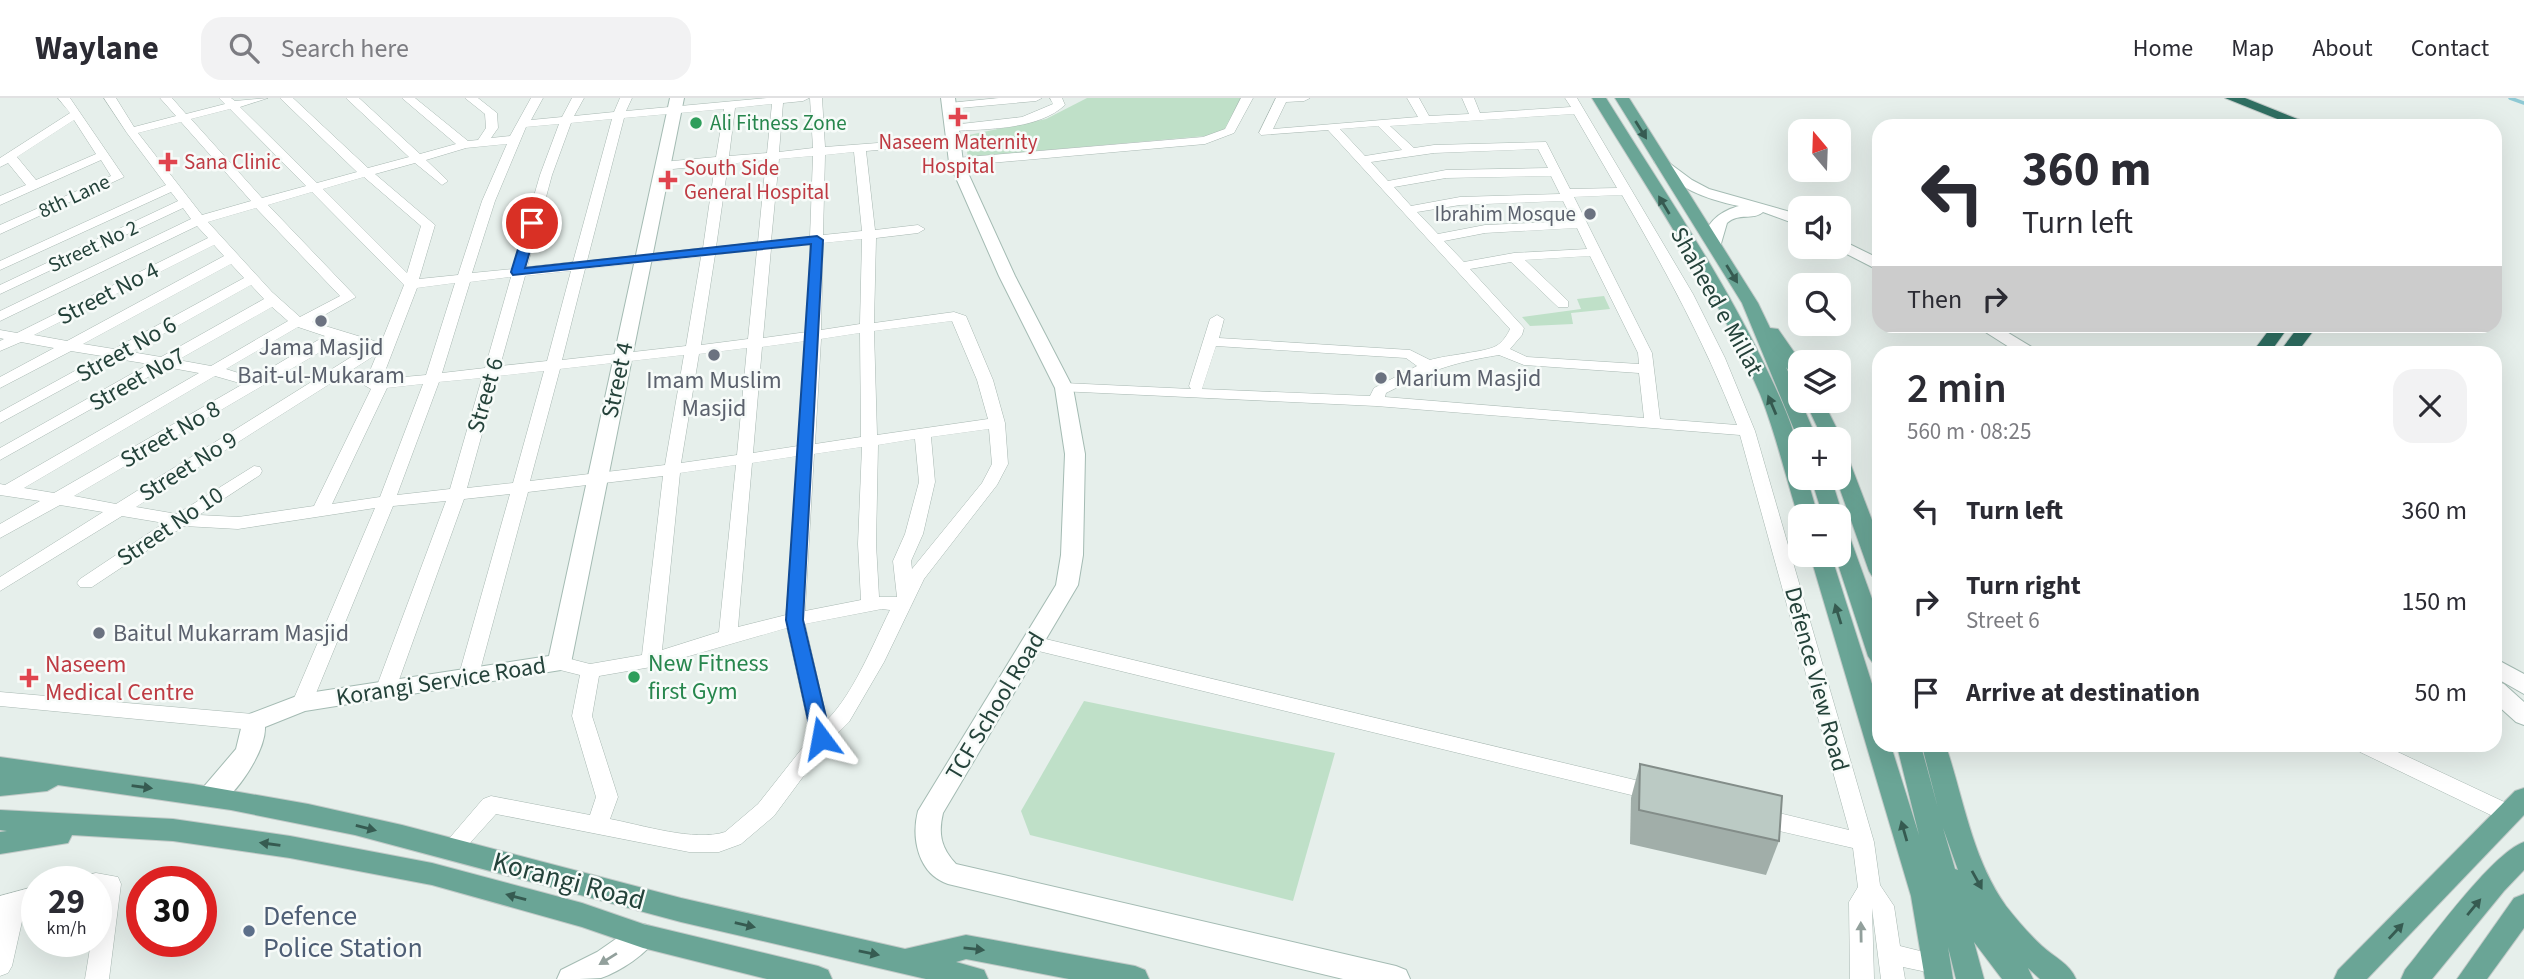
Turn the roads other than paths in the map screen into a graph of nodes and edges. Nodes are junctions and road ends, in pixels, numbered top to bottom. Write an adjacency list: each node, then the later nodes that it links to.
1 (64, 98): 33 (street, 8th Lane)
2 (110, 98): 44 (street)
3 (166, 98): 36 (street)
4 (262, 98): 27 (street)
5 (286, 98): 63 (street)
6 (352, 98): 55 (street)
7 (408, 98): 49 (street)
8 (471, 98): 47 (street)
9 (578, 98): 39 (street, Street 6)
10 (626, 98): 34 (street)
11 (803, 98): 26 (street)
12 (817, 98): 51 (street)
13 (1036, 98): 31 (street)
14 (1056, 98): 31 (street)
15 (1247, 98): 60 (street)
16 (1304, 98): 24 (street)
17 (1413, 98): 40 (street)
18 (1468, 98): 35 (street)
19 (1518, 98): 32 (street)
20 (1599, 98): 157 (main road, Shaheed e Millat, one-way to 20)
21 (1622, 98): 59 (main road, Shaheed e Millat, one-way to 59)
22 (2232, 98): 37 (highway)
23 (2253, 98): 38 (highway)
24 (1282, 99): 43 (street)
25 (532, 100): 42 (street)
26 (772, 100): 28 (street); 54 (street)
27 (229, 102): 36 (street); 68 (street)
28 (738, 102): 29 (street); 58 (street)
29 (676, 104): 34 (street); 61 (street, Street 4)
30 (1575, 104): 32 (street); 69 (street, Defence View Road)
31 (950, 111): 60 (street, TCF School Road)
32 (1526, 113): 35 (street)
33 (76, 114): 53 (street, 8th Lane); 56 (street)
34 (619, 115): 39 (street); 94 (street)
35 (1476, 116): 45 (street)
36 (181, 118): 44 (street); 73 (street)
37 (2289, 119)
38 (2308, 119)
39 (566, 120): 42 (street); 97 (street, Street 6)
40 (1425, 120): 41 (street); 45 (street)
41 (1381, 123): 43 (street); 52 (street)
42 (523, 124): 46 (street)
43 (1331, 126): 57 (street)
44 (131, 131): 67 (street)
45 (1454, 133): 52 (street); 62 (street)
46 (515, 139): 47 (street); 99 (street)
47 (482, 143): 49 (street)
48 (900, 144): 50 (street)
49 (465, 145): 55 (street)
50 (860, 148): 51 (street); 81 (street)
51 (819, 152): 54 (street); 84 (street)
52 (1411, 152): 57 (street)
53 (103, 155): 66 (street); 80 (street, 8th Lane)
54 (772, 156): 58 (street); 86 (street)
55 (418, 158): 63 (street); 64 (street)
56 (5, 160): 66 (street)
57 (1363, 160): 65 (street)
58 (722, 161): 61 (street); 88 (street)
59 (1661, 161): 75 (street); 85 (main road, Shaheed e Millat)
60 (956, 162): 136 (street, TCF School Road)
61 (662, 166): 92 (street, Street 4)
62 (1555, 172): 65 (street); 70 (street)
63 (366, 173): 68 (street); 100 (street)
64 (442, 181)
65 (1385, 184): 74 (street)
66 (34, 186): 71 (street)
67 (173, 186): 72 (street); 95 (street)
68 (314, 188): 73 (street); 100 (street)
69 (1626, 191): 70 (street); 142 (street, Defence View Road)
70 (1567, 195): 74 (street); 78 (street)
71 (0, 201)
72 (186, 202): 76 (street); 101 (street, Street No 2)
73 (259, 203): 76 (street); 107 (street, Street No 8)
74 (1408, 210): 83 (street)
75 (1788, 215)
76 (200, 220): 82 (street); 105 (street)
77 (1788, 223): 85 (street)
78 (1582, 224): 83 (street); 89 (street)
79 (918, 229): 81 (street)
80 (0, 230)
81 (869, 234): 84 (street); 108 (street)
82 (216, 239): 90 (street); 113 (street, Street No 4)
83 (1435, 239): 96 (street)
84 (817, 240): 86 (street); 112 (street)
85 (1714, 244): 103 (main road, Shaheed e Millat, one-way to 103)
86 (764, 245): 88 (street); 115 (street)
87 (1851, 250): 93 (street)
88 (709, 251): 92 (street); 120 (street)
89 (1595, 253): 91 (street); 128 (street)
90 (233, 257): 98 (street); 118 (street)
91 (1514, 257): 96 (street); 104 (street)
92 (643, 258): 94 (street); 124 (street, Street 4)
93 (1872, 262)
94 (580, 265): 97 (street); 126 (street)
95 (0, 266)
96 (1461, 267): 121 (street)
97 (518, 272): 99 (street); 130 (street, Street 6)
98 (252, 278): 102 (street); 123 (street, Street No 6)
99 (465, 278): 100 (street); 131 (street)
100 (411, 284): 119 (street)
101 (0, 290)
102 (273, 300): 107 (street); 125 (street, Street No7)
103 (1750, 303): 122 (main road); 141 (main road, Shaheed e Millat)
104 (1563, 304)
105 (0, 317)
106 (1217, 319): 135 (street)
107 (298, 322): 111 (street); 129 (street, Street No 8)
108 (867, 328): 112 (street); 140 (street); 144 (street)
109 (1996, 333): 116 (street)
110 (0, 334): 113 (street)
111 (338, 335): 119 (street); 133 (street, Street No 8)
112 (814, 335): 115 (street); 145 (street)
113 (19, 337): 117 (street, Street No 4); 118 (street)
114 (1218, 341): 127 (street)
115 (756, 343): 120 (street); 147 (street)
116 (2020, 346)
117 (0, 347)
118 (70, 347): 123 (street); 132 (street)
119 (381, 349): 134 (street); 158 (street, Street No 9)
120 (692, 350): 124 (street); 148 (street)
121 (1502, 350): 127 (street); 128 (street)
122 (1788, 353)
123 (118, 354): 125 (street); 138 (street, Street No 6)
124 (622, 356): 126 (street); 150 (street, Street 4)
125 (168, 362): 129 (street); 146 (street, Street No7)
126 (552, 364): 130 (street); 151 (street)
127 (1428, 366): 137 (street)
128 (1648, 369): 139 (street)
129 (216, 371): 133 (street); 153 (street, Street No 8)
130 (492, 373): 131 (street); 154 (street, Street 6)
131 (432, 379): 134 (street); 156 (street)
132 (0, 383)
133 (258, 384): 155 (street, Street No 8)
134 (381, 384): 159 (street)
135 (1197, 386)
136 (1064, 388): 137 (street); 172 (street, TCF School Road)
137 (1376, 401): 139 (street)
138 (0, 418)
139 (1652, 422): 142 (street)
140 (998, 423): 143 (street); 167 (street)
141 (1803, 427)
142 (1747, 431): 201 (street, Defence View Road)
143 (923, 434): 144 (street); 167 (street)
144 (869, 442): 145 (street); 168 (street)
145 (806, 451): 147 (street); 169 (street)
146 (0, 455)
147 (745, 459): 148 (street); 171 (street)
148 (672, 470): 150 (street); 173 (street)
149 (254, 471): 160 (street, Street No 10)
150 (597, 480): 151 (street); 174 (street, Street 4)
151 (523, 487): 154 (street); 177 (street)
152 (1850, 490): 162 (main road)
153 (3, 491): 155 (street)
154 (457, 494): 156 (street); 179 (street, Street 6)
155 (56, 499): 158 (street); 161 (street, Street No 8)
156 (388, 500): 159 (street); 182 (street)
157 (1805, 504)
158 (119, 509): 160 (street); 166 (street, Street No 9)
159 (320, 511): 160 (street)
160 (179, 520): 165 (street, Street No 10)
161 (0, 532)
162 (1872, 549)
163 (1824, 567): 185 (main road, one-way to 163)
164 (1850, 567): 170 (main road)
165 (86, 583)
166 (0, 585)
167 (904, 600): 168 (street, Korangi Service Road); 186 (street)
168 (870, 605): 169 (street, Korangi Service Road)
169 (795, 620): 171 (street, Korangi Service Road); 186 (street)
170 (1872, 632)
171 (728, 636): 173 (street, Korangi Service Road)
172 (1033, 643): 195 (street); 220 (street, TCF School Road)
173 (651, 660): 175 (street, Korangi Service Road)
174 (559, 663): 175 (street, Korangi Service Road); 177 (street, Korangi Service Road)
175 (590, 671): 199 (street)
176 (2502, 671): 178 (street)
177 (468, 678): 179 (street, Korangi Service Road)
178 (2524, 685)
179 (384, 691): 182 (street, Korangi Service Road)
180 (2502, 696): 183 (street)
181 (0, 699): 184 (street, Korangi Service Road)
182 (302, 703): 184 (street, Korangi Service Road)
183 (2524, 716)
184 (253, 722): 194 (street)
185 (1872, 724)
186 (821, 738): 199 (street)
187 (1881, 752): 214 (main road, one-way to 187)
188 (1911, 752): 204 (main road)
189 (1936, 752): 225 (main road, one-way to 225)
190 (2382, 752): 196 (street)
191 (0, 767): 192 (main road, Korangi Road)
192 (75, 777): 193 (main road); 194 (main road, Korangi Road, one-way to 194)
193 (0, 786)
194 (210, 797): 203 (main road, Korangi Road, one-way to 203)
195 (1675, 797)
196 (2516, 806): 226 (main road, one-way to 196)
197 (1742, 813): 201 (street)
198 (0, 820): 200 (main road, Korangi Road)
199 (598, 824): 203 (street)
200 (173, 830): 202 (main road); 209 (main road, Korangi Road, one-way to 200)
201 (1863, 842): 206 (street, Defence View Road)
202 (0, 843)
203 (452, 848): 212 (main road, Korangi Road, one-way to 212)
204 (1936, 853): 223 (main road); 224 (main road)
205 (2524, 853): 227 (main road, one-way to 205)
206 (1870, 888): 210 (street, Defence View Road); 221 (street, Defence View Road, one-way to 206)
207 (17, 901): 213 (street)
208 (2524, 906): 228 (main road)
209 (651, 937): 215 (main road, Korangi Road); 217 (street, one-way to 217)
210 (1889, 954): 214 (street); 222 (street, Defence View Road)
211 (100, 957): 216 (street)
212 (907, 960): 218 (main road); 219 (main road, Korangi Road, one-way to 219)
213 (0, 966)
214 (1938, 971)
215 (813, 978)
216 (97, 979)
217 (571, 979)
218 (974, 979)
219 (1135, 979)
220 (1396, 979)
221 (1862, 979)
222 (1893, 979)
223 (1970, 979)
224 (2019, 979)
225 (2062, 979)
226 (2348, 979)
227 (2415, 979)
228 (2471, 979)

